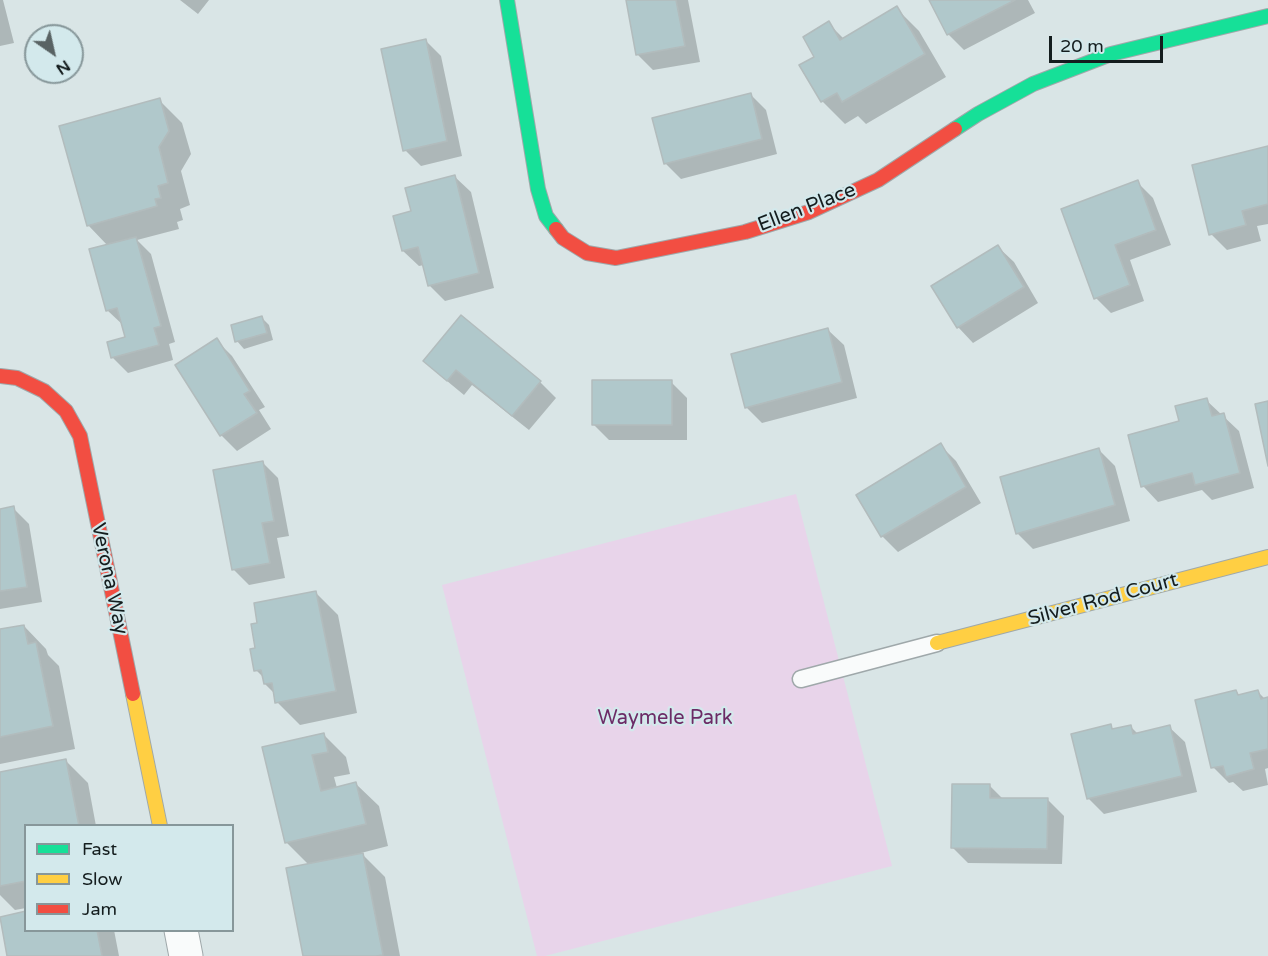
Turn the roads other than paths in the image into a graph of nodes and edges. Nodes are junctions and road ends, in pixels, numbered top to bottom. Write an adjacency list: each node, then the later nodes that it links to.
1 (507, 0): 2 (street, Ellen Place)
2 (1268, 16)
3 (0, 376): 7 (street, Verona Way)
4 (1268, 556): 5 (street, Silver Rod Court)
5 (937, 643): 6 (lane)
6 (801, 679)
7 (160, 824)
8 (181, 932): 9 (street)
9 (186, 956)

